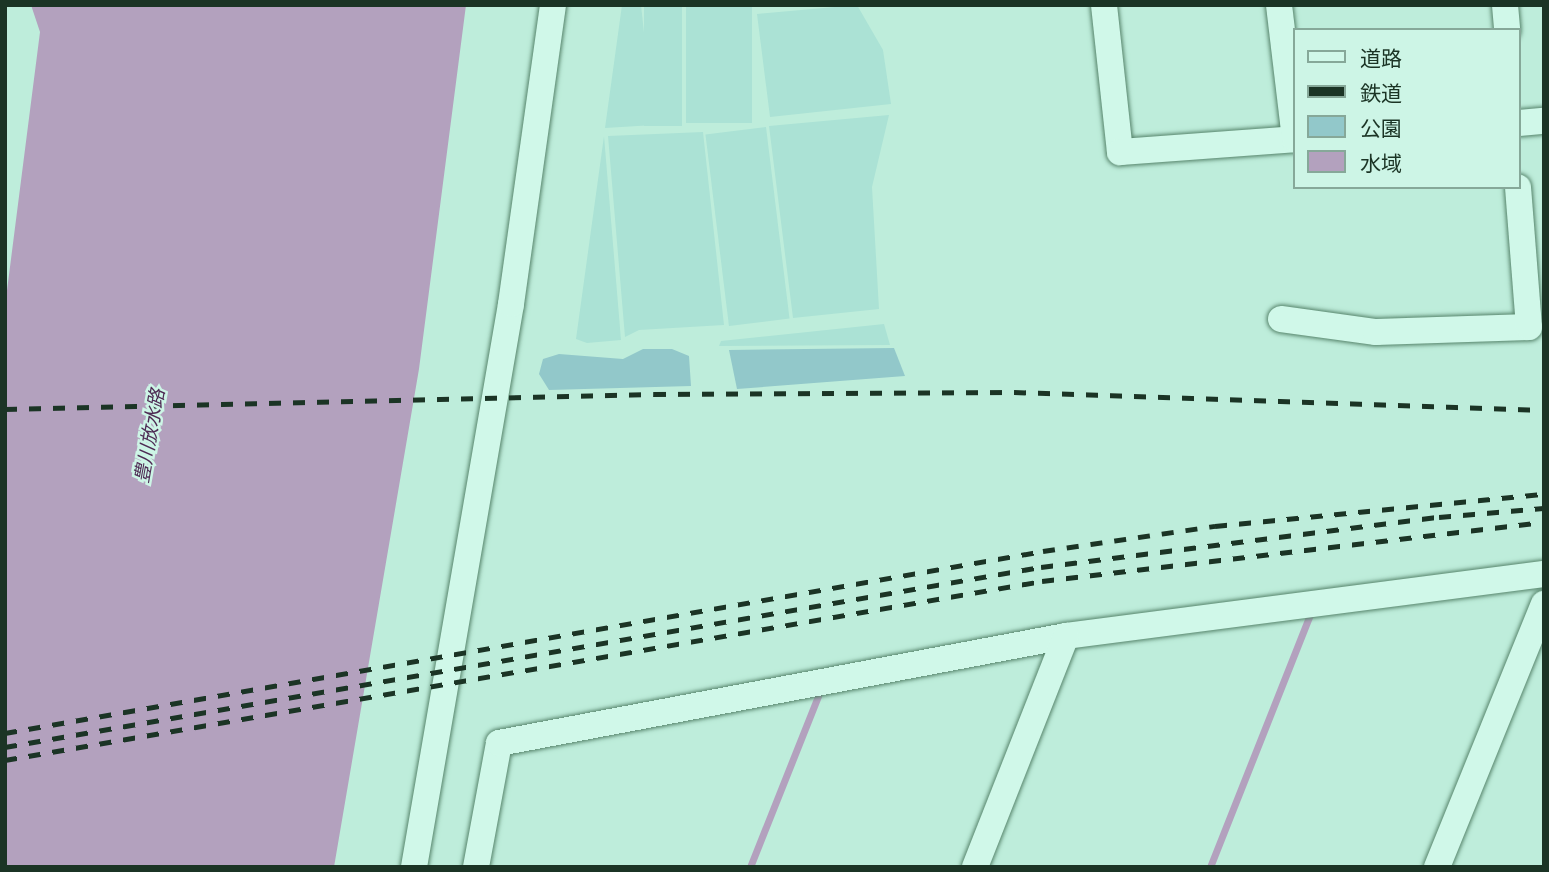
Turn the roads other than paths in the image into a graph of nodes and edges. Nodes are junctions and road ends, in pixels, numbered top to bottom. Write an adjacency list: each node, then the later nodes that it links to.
1 (553, 5): 15 (street)
2 (1104, 5): 9 (street)
3 (1279, 5): 8 (street)
4 (1505, 5): 5 (street)
5 (1507, 28)
6 (1544, 121): 7 (street)
7 (1521, 123)
8 (1294, 131)
9 (1294, 139)
10 (1518, 189): 11 (street)
11 (1281, 319)
12 (1544, 574): 14 (street)
13 (1544, 604): 18 (street)
14 (1066, 636): 16 (street); 17 (street)
15 (414, 867)
16 (476, 867)
17 (975, 867)
18 (1437, 867)

